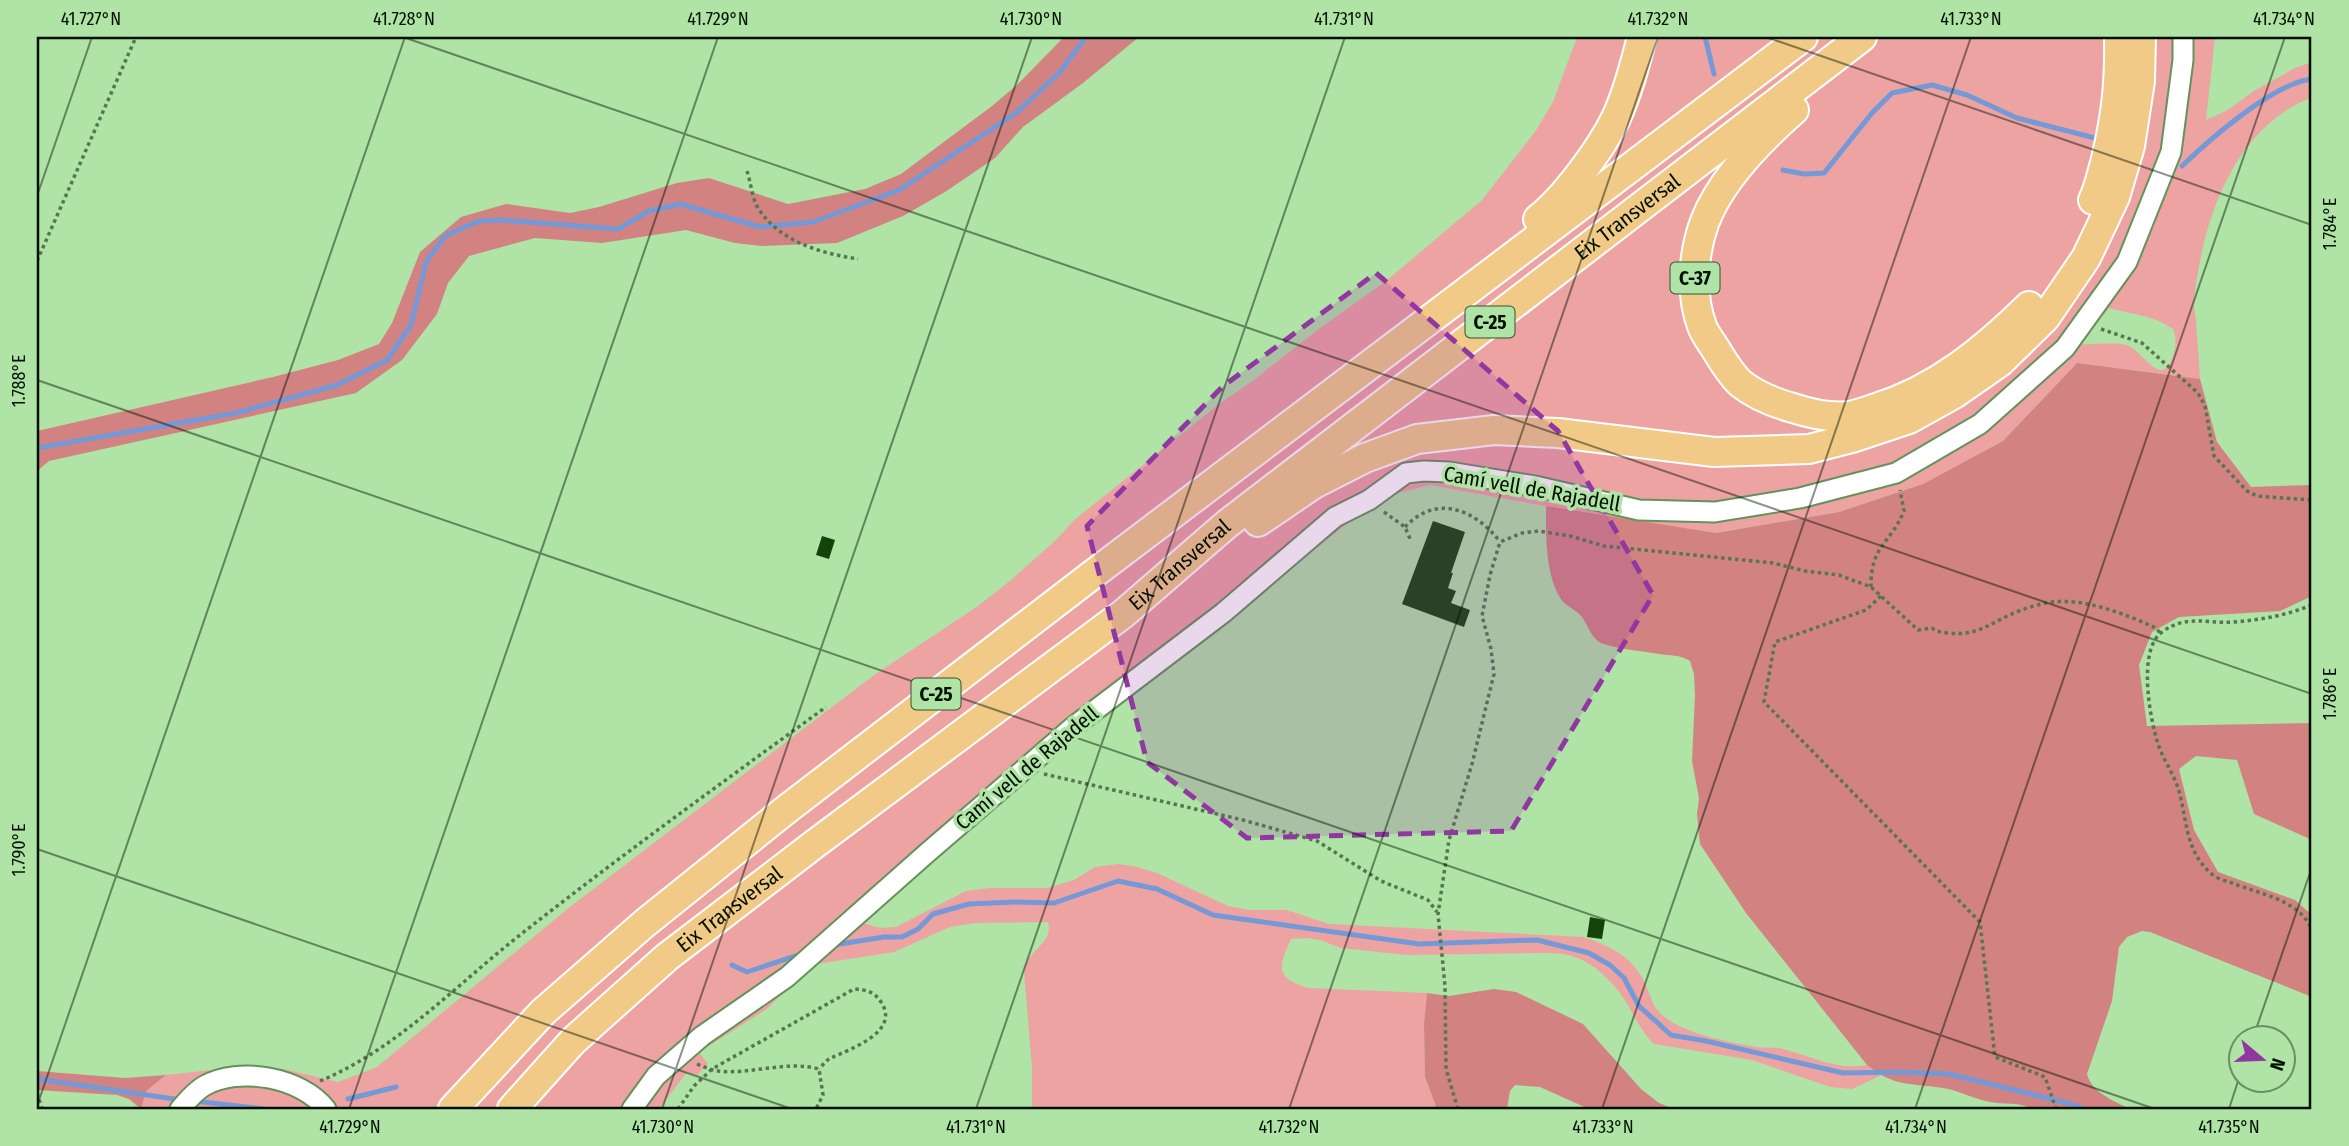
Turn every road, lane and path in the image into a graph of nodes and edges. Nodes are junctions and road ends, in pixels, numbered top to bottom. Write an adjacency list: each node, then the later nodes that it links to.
1 (136, 37): 10 (path)
2 (1642, 37): 11 (highway)
3 (1802, 37): 11 (highway, Eix Transversal / C-25)
4 (2119, 37): 7 (highway, C-37)
5 (2141, 37): 22 (highway)
6 (2183, 37): 12 (street, Camí vell de Rajadell)
7 (1855, 42): 22 (highway, Eix Transversal / C-25)
8 (747, 171): 9 (path)
9 (858, 259)
10 (37, 261)
11 (1445, 308): 36 (highway, Eix Transversal / C-25)
12 (2083, 323): 13 (street, Camí vell de Rajadell); 15 (path)
13 (1896, 473): 14 (street, Camí vell de Rajadell); 19 (path)
14 (1369, 500): 16 (path); 25 (street, Camí vell de Rajadell)
15 (2312, 500)
16 (1405, 527): 17 (path); 18 (path)
17 (1411, 541)
18 (1500, 542): 19 (path); 26 (path)
19 (1871, 587): 20 (path)
20 (1881, 596): 23 (path); 42 (path)
21 (2312, 605): 23 (path)
22 (1123, 614): 37 (highway, Eix Transversal / C-25)
23 (2160, 633): 27 (path)
24 (826, 707): 31 (path)
25 (1024, 768): 26 (path); 38 (street, Camí vell de Rajadell)
26 (1438, 914): 41 (path)
27 (2312, 930)
28 (704, 1067): 29 (path)
29 (712, 1069): 30 (path); 30 (path); 39 (path)
30 (820, 1069): 40 (path)
31 (302, 1089): 34 (street); 35 (street)
32 (37, 1093): 33 (path)
33 (42, 1109)
34 (180, 1109)
35 (326, 1109)
36 (453, 1109)
37 (512, 1109)
38 (632, 1109)
39 (678, 1109)
40 (816, 1109)
41 (1458, 1109)
42 (2056, 1109)

